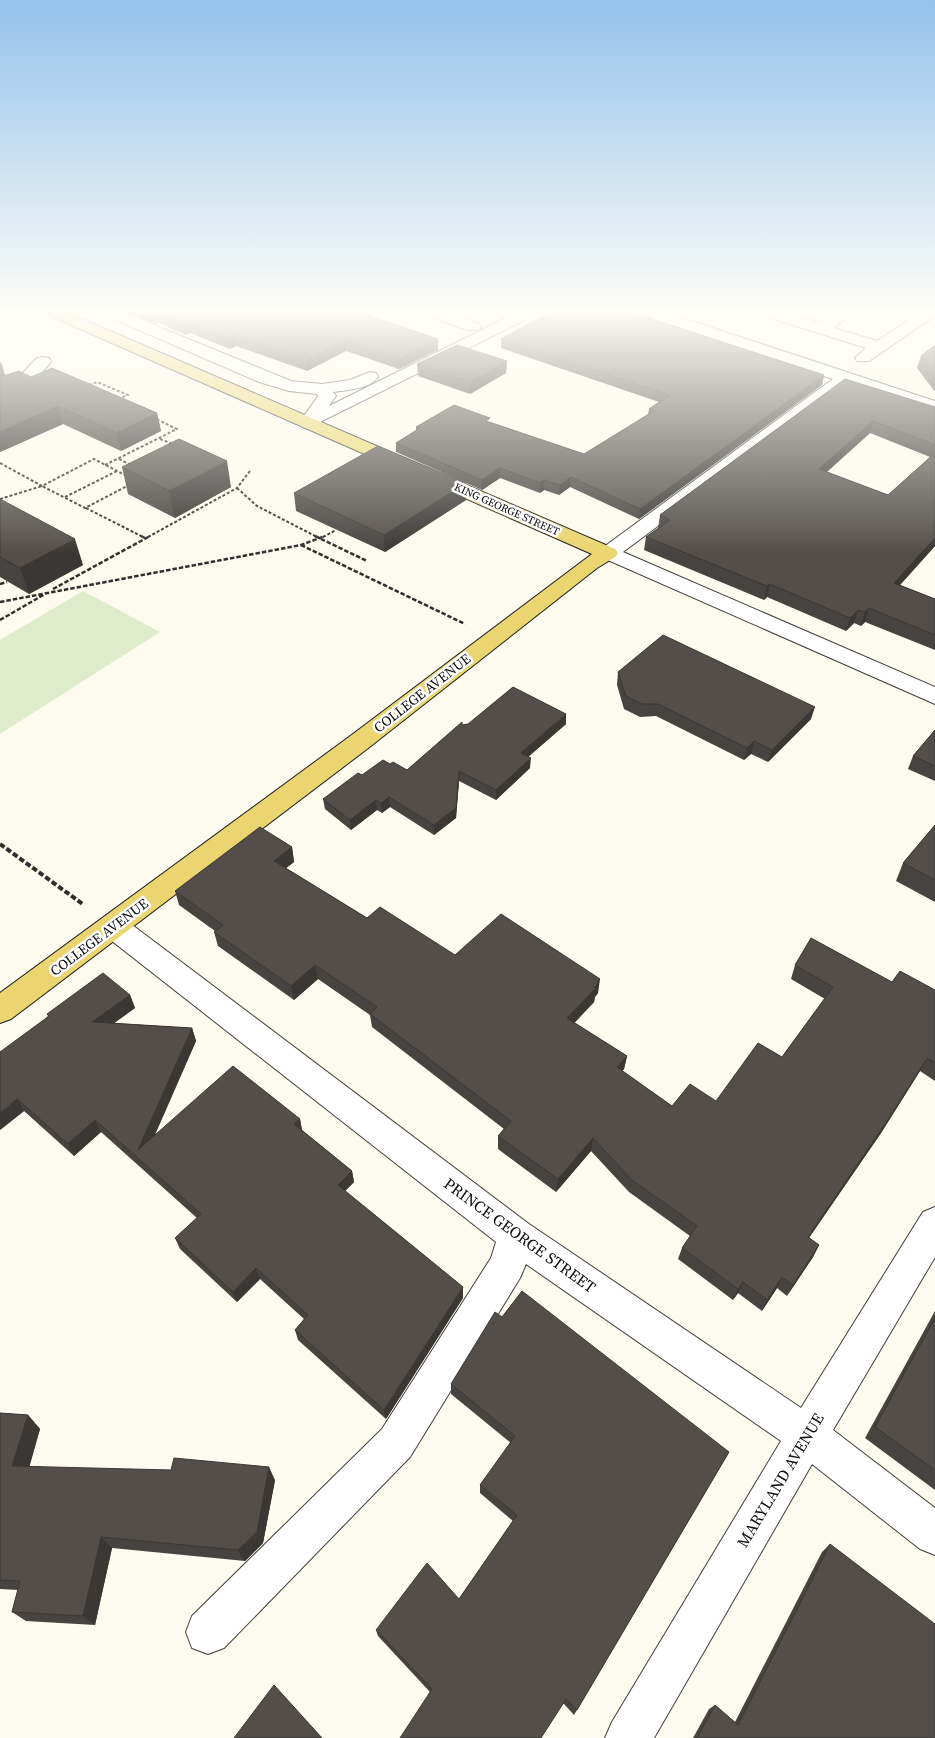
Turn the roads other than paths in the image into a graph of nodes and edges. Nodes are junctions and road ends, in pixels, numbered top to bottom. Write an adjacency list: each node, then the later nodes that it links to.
1 (237, 392): 7 (main road, KING GEORGE STREET)
2 (324, 392): 7 (street)
3 (370, 392): 7 (street)
4 (821, 392): 8 (street, COLLEGE AVENUE)
5 (899, 392): 6 (street)
6 (935, 407)
7 (308, 423): 8 (main road, KING GEORGE STREET)
8 (608, 553): 9 (street, KING GEORGE STREET); 10 (main road, COLLEGE AVENUE)
9 (935, 696)
10 (113, 926): 11 (main road, COLLEGE AVENUE); 13 (street, PRINCE GEORGE STREET)
11 (0, 1010)
12 (935, 1224): 14 (street, MARYLAND AVENUE)
13 (516, 1236): 14 (street, PRINCE GEORGE STREET); 16 (street)
14 (807, 1435): 15 (street, PRINCE GEORGE STREET); 17 (street, MARYLAND AVENUE)
15 (935, 1534)
16 (208, 1632)
17 (628, 1738)

